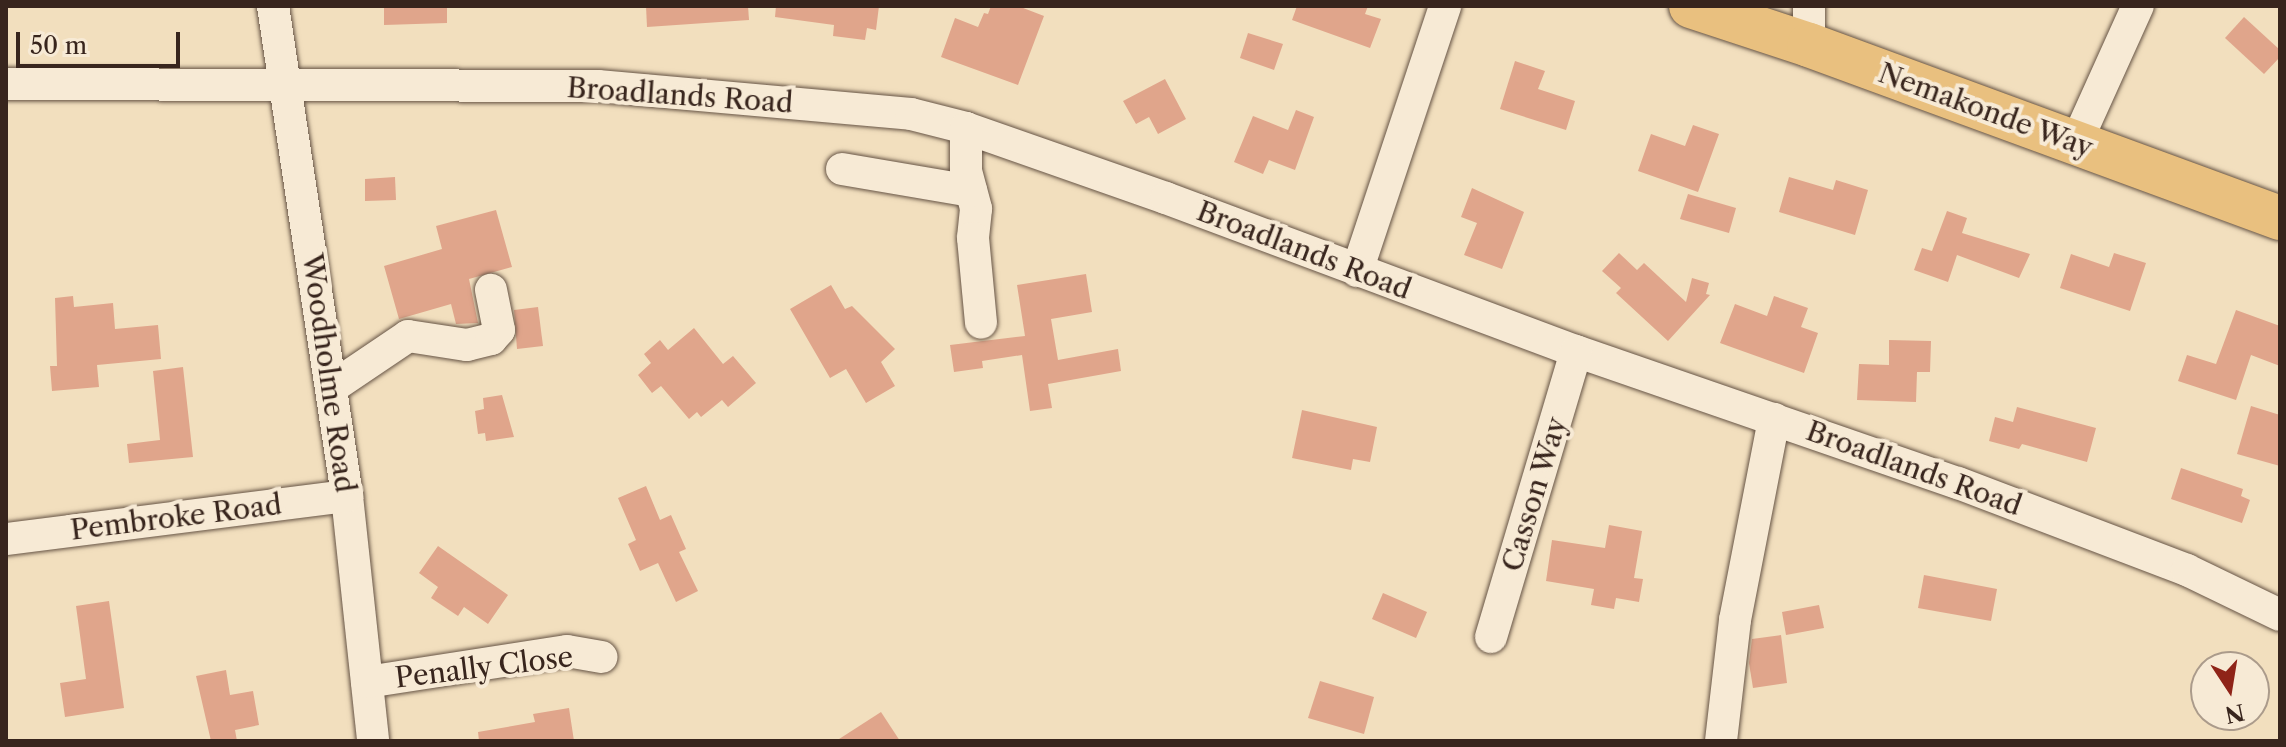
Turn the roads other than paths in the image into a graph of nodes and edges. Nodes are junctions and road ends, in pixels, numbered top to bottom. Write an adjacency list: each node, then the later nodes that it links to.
1 (273, 6): 7 (street, Woodholme Road)
2 (1445, 6): 13 (street)
3 (1691, 6): 5 (highway, Nemakonde Way)
4 (2138, 6): 9 (street)
5 (1809, 26): 9 (highway, Nemakonde Way)
6 (6, 84): 7 (street, Broadlands Road)
7 (286, 86): 8 (street, Broadlands Road); 17 (street, Woodholme Road)
8 (966, 128): 11 (street); 13 (street, Broadlands Road)
9 (2076, 143): 12 (highway, Nemakonde Way)
10 (842, 169): 11 (street)
11 (971, 191): 15 (street)
12 (2280, 218)
13 (1357, 271): 16 (street, Broadlands Road)
14 (491, 290): 17 (street)
15 (981, 323)
16 (1576, 351): 18 (street, Broadlands Road); 22 (street, Casson Way)
17 (331, 388): 19 (street, Woodholme Road)
18 (1774, 419): 21 (street, Broadlands Road); 26 (street)
19 (347, 496): 20 (street, Pembroke Road); 24 (street, Woodholme Road)
20 (6, 539)
21 (2280, 615)
22 (1491, 637)
23 (601, 657): 24 (street, Penally Close)
24 (367, 682): 25 (street, Woodholme Road)
25 (373, 741)
26 (1721, 741)

